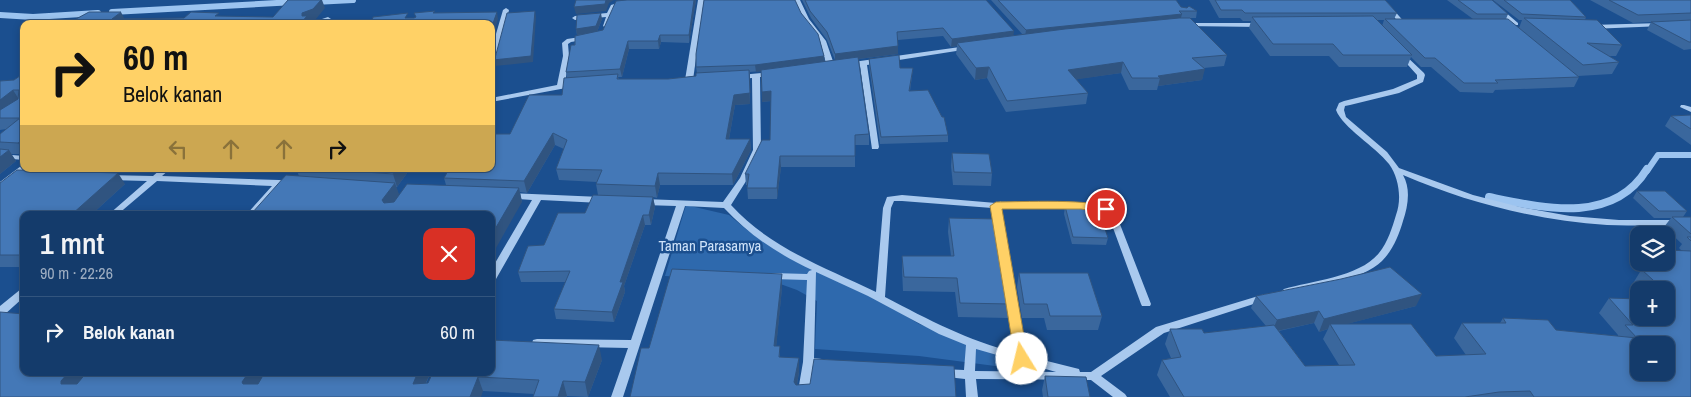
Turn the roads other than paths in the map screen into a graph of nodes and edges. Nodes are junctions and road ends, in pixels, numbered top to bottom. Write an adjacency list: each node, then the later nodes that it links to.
1 (700, 0): 30 (street)
2 (797, 0): 25 (street)
3 (1382, 0): 17 (street)
4 (1487, 0): 12 (street)
5 (634, 3): 7 (street)
6 (506, 10): 21 (street)
7 (610, 15): 8 (street); 32 (street)
8 (575, 18)
9 (1188, 18): 15 (street)
10 (328, 19): 11 (street)
11 (324, 20)
12 (1516, 24): 13 (street); 20 (street)
13 (1526, 24)
14 (1176, 25): 15 (street)
15 (1193, 25): 16 (street)
16 (1266, 25)
17 (1414, 25)
18 (1671, 25): 19 (street)
19 (1583, 27)
20 (1518, 34)
21 (495, 42)
22 (975, 47): 24 (street)
23 (1397, 50): 38 (street)
24 (863, 63): 25 (street); 34 (street)
25 (831, 67): 26 (street)
26 (822, 68)
27 (784, 73): 28 (street)
28 (756, 76): 29 (street); 52 (street)
29 (728, 77)
30 (700, 79)
31 (578, 84): 32 (street)
32 (561, 85): 33 (street)
33 (495, 99)
34 (875, 147)
35 (0, 156): 36 (street)
36 (20, 158)
37 (20, 170): 46 (street)
38 (1398, 170): 56 (street); 73 (street)
39 (28, 172): 41 (street)
40 (162, 172): 43 (street)
41 (36, 174)
42 (95, 177): 43 (street)
43 (153, 179): 44 (street); 54 (street)
44 (279, 183): 45 (street); 55 (street)
45 (299, 185)
46 (0, 186)
47 (498, 196): 48 (street)
48 (538, 197): 49 (street); 58 (street)
49 (614, 201)
50 (634, 202): 51 (street)
51 (681, 204): 52 (street); 66 (street)
52 (726, 206): 57 (street)
53 (996, 206): 62 (street); 63 (street); 68 (street)
54 (117, 211)
55 (254, 211)
56 (1691, 223)
57 (813, 266): 60 (street); 62 (street)
58 (495, 272)
59 (764, 276): 60 (street)
60 (811, 277): 69 (street)
61 (20, 295): 64 (street)
62 (880, 298): 67 (street)
63 (1146, 304)
64 (3, 314)
65 (530, 343): 66 (street)
66 (635, 344): 74 (street)
67 (972, 344): 68 (street); 72 (street)
68 (1022, 359): 73 (street)
69 (808, 362): 70 (street); 75 (street)
70 (836, 364)
71 (932, 372): 72 (street)
72 (970, 375): 73 (street); 76 (street)
73 (1092, 376): 77 (street)
74 (617, 397)
75 (803, 397)
76 (972, 397)
77 (1121, 397)

